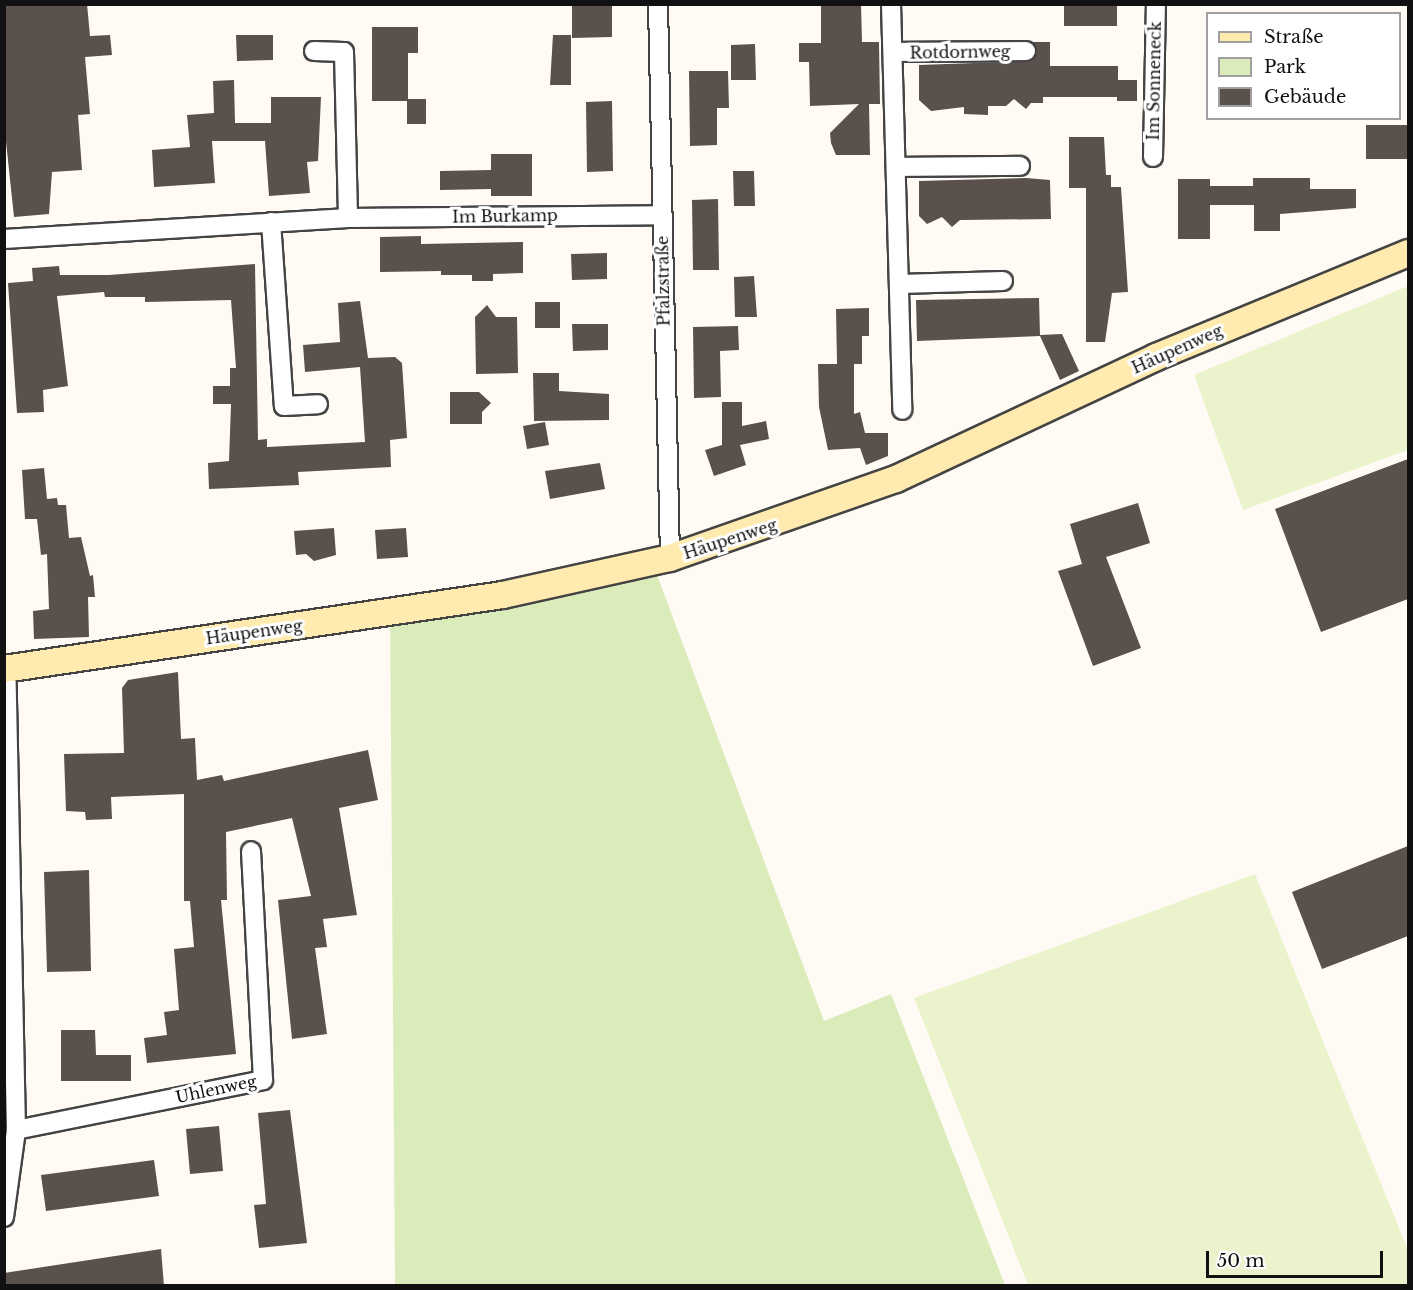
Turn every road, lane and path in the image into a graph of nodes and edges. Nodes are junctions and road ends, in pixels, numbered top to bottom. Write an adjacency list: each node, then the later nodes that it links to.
1 (658, 4): 10 (street, Pfalzstraße)
2 (891, 4): 6 (street, Rotdornweg)
3 (1156, 4): 7 (street, Im Sonneneck)
4 (314, 51): 11 (street)
5 (1026, 51): 6 (street, Rotdornweg)
6 (893, 52): 9 (street, Rotdornweg)
7 (1153, 157)
8 (1020, 166): 9 (street)
9 (899, 167): 16 (street, Rotdornweg)
10 (662, 215): 11 (street, Im Burkamp); 19 (street, Pfalzstraße)
11 (348, 218): 12 (street, Im Burkamp)
12 (271, 222): 13 (street, Im Burkamp); 17 (street)
13 (4, 239)
14 (1408, 253): 19 (street, Häupenweg)
15 (1003, 281): 16 (street)
16 (900, 284): 18 (street, Rotdornweg)
17 (318, 404)
18 (902, 410)
19 (670, 558): 20 (street, Häupenweg)
20 (5, 664): 22 (street)
21 (251, 851): 22 (street, Uhlenweg)
22 (16, 1130): 23 (street)
23 (4, 1217)

